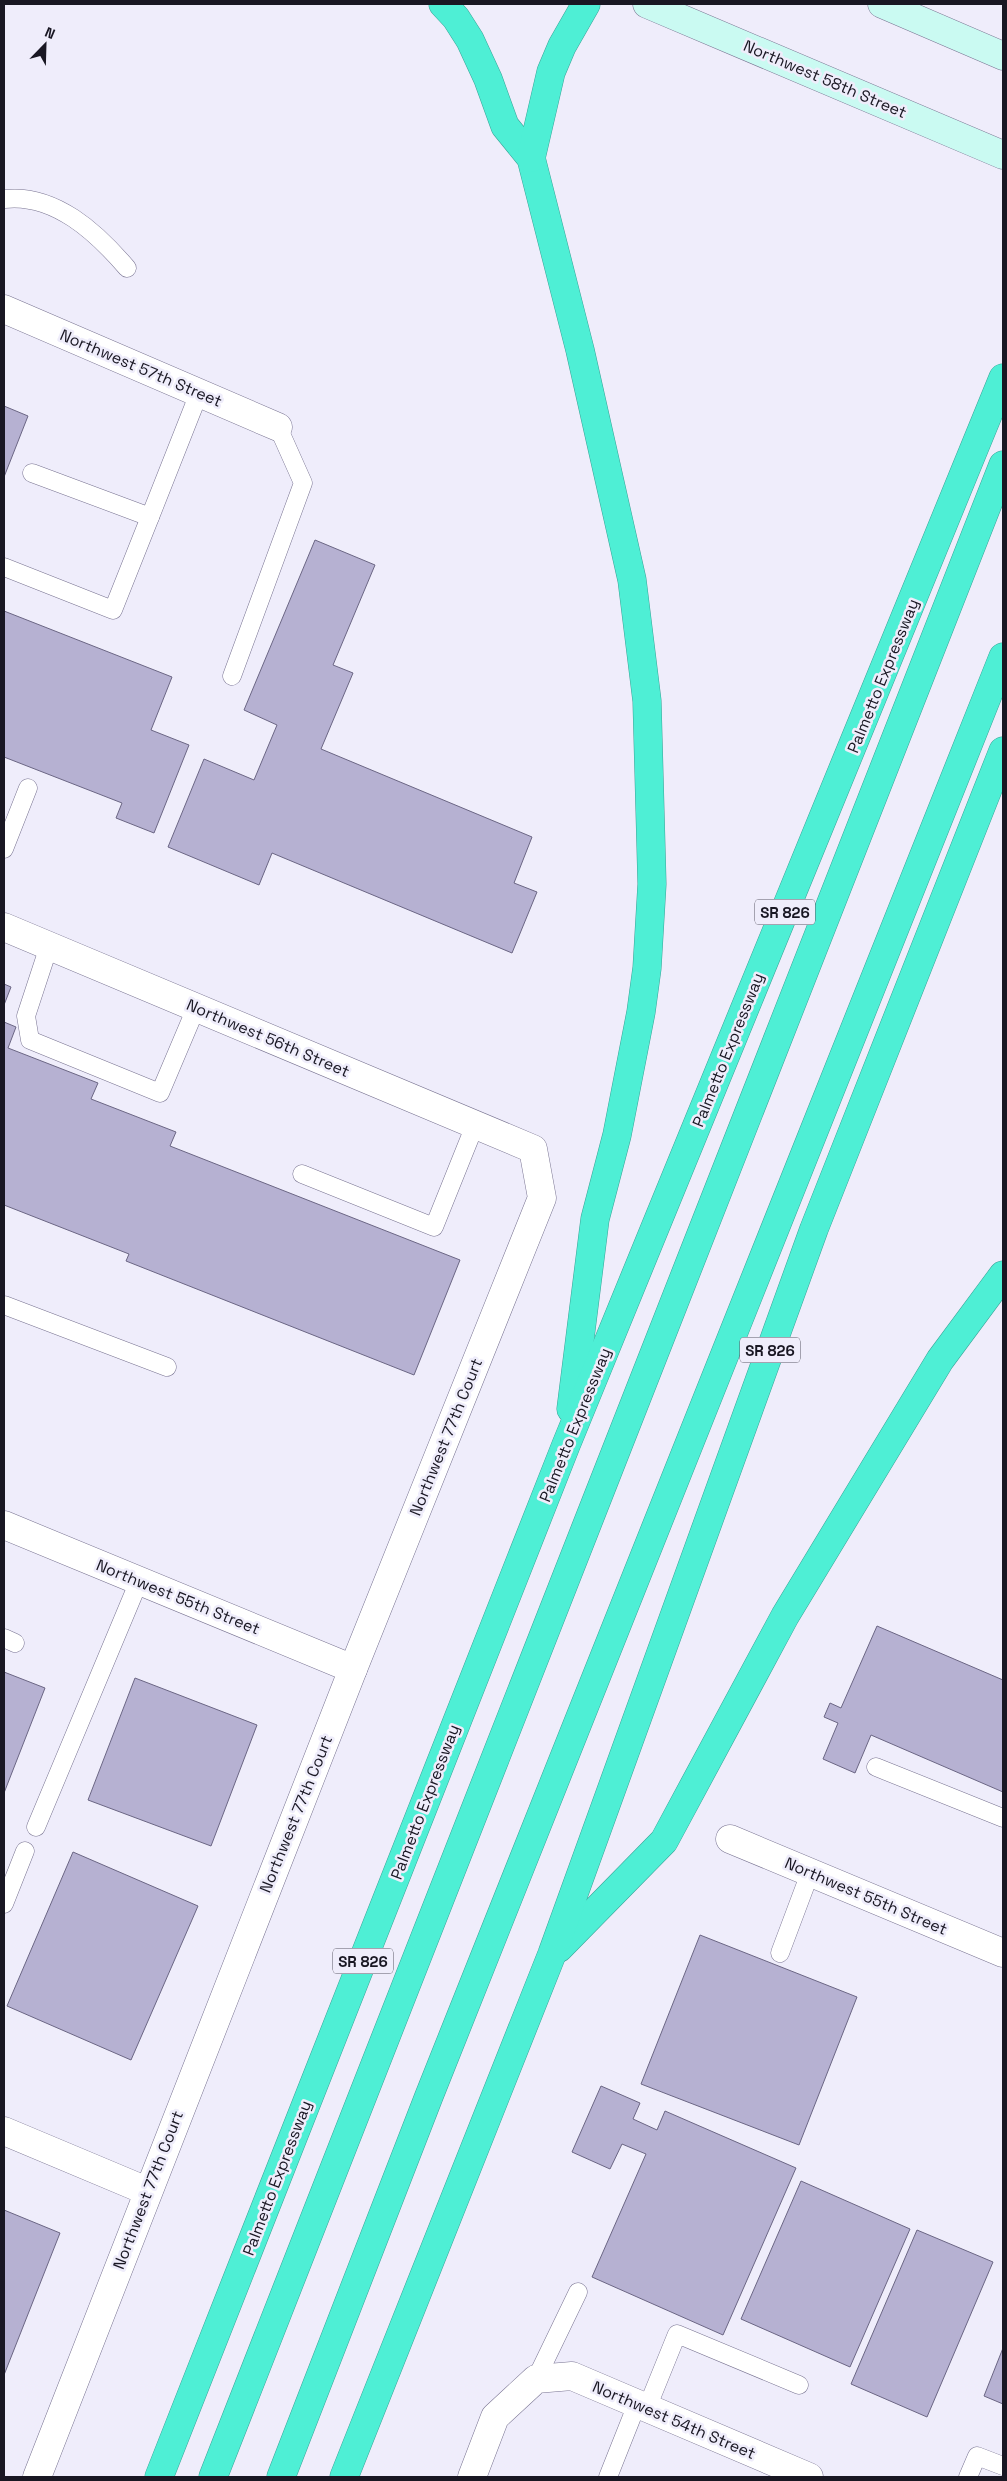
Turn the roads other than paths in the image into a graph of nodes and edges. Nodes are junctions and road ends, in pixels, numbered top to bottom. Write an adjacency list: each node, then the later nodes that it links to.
1 (443, 4): 7 (highway)
2 (586, 4): 7 (highway)
3 (647, 4): 6 (main road, Northwest 58th Street)
4 (882, 4): 5 (main road)
5 (993, 51)
6 (1003, 154)
7 (531, 158): 32 (highway)
8 (4, 199): 9 (lane)
9 (127, 268)
10 (4, 309): 12 (street, Northwest 57th Street)
11 (1003, 378): 32 (highway, Palmetto Expressway / SR 826)
12 (199, 393): 13 (street, Northwest 57th Street); 16 (lane)
13 (278, 426): 19 (lane)
14 (1003, 465): 55 (highway)
15 (32, 473): 16 (lane)
16 (150, 517): 17 (lane)
17 (4, 567)
18 (1003, 657): 56 (highway)
19 (232, 676)
20 (1003, 751): 45 (highway, SR 826)
21 (28, 788): 22 (lane)
22 (4, 849)
23 (4, 927): 24 (street, Northwest 56th Street)
24 (49, 946): 25 (street, Northwest 56th Street); 25 (lane)
25 (196, 1008): 26 (street, Northwest 56th Street)
26 (475, 1125): 27 (street, Northwest 56th Street); 28 (lane)
27 (533, 1149): 35 (street, Northwest 77th Court)
28 (302, 1174)
29 (1003, 1275): 45 (highway)
30 (4, 1304): 31 (lane)
31 (167, 1367)
32 (566, 1445): 54 (highway, Palmetto Expressway / SR 826)
33 (4, 1525): 34 (street, Northwest 55th Street)
34 (139, 1581): 35 (street, Northwest 55th Street); 38 (lane)
35 (353, 1669): 47 (street, Northwest 77th Court)
36 (876, 1767): 37 (lane)
37 (1003, 1818)
38 (36, 1826)
39 (730, 1839): 41 (street, Northwest 55th Street)
40 (25, 1851): 42 (lane)
41 (810, 1873): 43 (lane); 44 (street, Northwest 55th Street)
42 (4, 1904)
43 (780, 1953)
44 (1003, 1953)
45 (552, 1954): 57 (highway, SR 826)
46 (4, 2130): 47 (street)
47 (148, 2191): 53 (street, Northwest 77th Court)
48 (578, 2292): 49 (lane)
49 (536, 2379): 51 (street, Northwest 54th Street); 58 (street)
50 (800, 2385): 51 (lane)
51 (642, 2406): 59 (lane); 60 (street, Northwest 54th Street)
52 (1003, 2466): 61 (lane)
53 (37, 2477)
54 (159, 2477)
55 (213, 2477)
56 (281, 2477)
57 (344, 2477)
58 (472, 2477)
59 (608, 2477)
60 (809, 2477)
61 (968, 2477)

